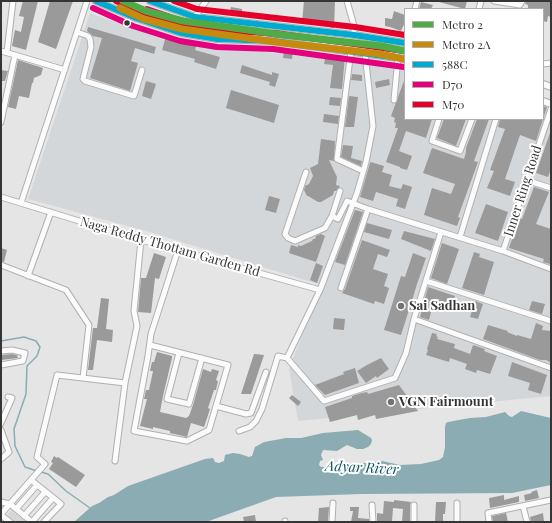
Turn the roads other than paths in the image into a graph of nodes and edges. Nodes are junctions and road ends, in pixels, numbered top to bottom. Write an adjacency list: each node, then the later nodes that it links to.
1 (12, 1): 16 (street)
2 (87, 1): 11 (street)
3 (96, 1): 15 (main road)
4 (150, 1): 9 (main road)
5 (206, 1): 10 (street)
6 (347, 1): 12 (street)
7 (494, 1): 8 (street)
8 (522, 1)
9 (161, 3): 10 (main road)
10 (196, 17): 12 (main road)
11 (77, 32): 20 (street); 21 (street)
12 (354, 35): 13 (main road)
13 (404, 42)
14 (1, 51): 16 (street)
15 (351, 51): 17 (main road); 28 (street)
16 (7, 52): 18 (street)
17 (365, 53): 19 (main road); 28 (street)
18 (15, 55): 20 (street); 27 (street)
19 (402, 59): 22 (street)
20 (64, 70): 34 (street)
21 (142, 70)
22 (394, 100)
23 (551, 109): 30 (street, Inner Ring Road)
24 (439, 120): 25 (street)
25 (472, 120)
26 (496, 120): 40 (street)
27 (1, 122)
28 (363, 171): 35 (street)
29 (306, 172): 38 (street)
30 (526, 180): 31 (street); 43 (street, Inner Ring Road)
31 (551, 188)
32 (340, 191): 38 (street)
33 (1, 197): 34 (street, Naga Reddy Thottam Garden Rd)
34 (21, 203): 37 (street, Naga Reddy Thottam Garden Rd)
35 (353, 204): 36 (street); 38 (street); 49 (street)
36 (368, 209): 39 (street); 48 (street)
37 (51, 212): 41 (street, Naga Reddy Thottam Garden Rd); 46 (street)
38 (332, 216)
39 (441, 232): 40 (street); 47 (street)
40 (460, 237): 43 (street)
41 (141, 240): 42 (street, Naga Reddy Thottam Garden Rd); 61 (street)
42 (178, 250): 49 (street, Naga Reddy Thottam Garden Rd); 52 (street)
43 (503, 251): 45 (street)
44 (1, 265): 46 (street)
45 (551, 269)
46 (28, 276): 60 (street)
47 (426, 281): 50 (street); 51 (street)
48 (341, 288)
49 (320, 290): 56 (street)
50 (414, 319): 56 (street); 58 (street)
51 (551, 321)
52 (150, 345): 54 (street); 63 (street)
53 (1, 351): 57 (street)
54 (179, 353): 55 (street); 55 (street)
55 (202, 358): 63 (street)
56 (287, 358): 66 (street)
57 (1, 365)
58 (551, 368)
59 (266, 372): 63 (street)
60 (82, 378): 61 (street); 69 (street)
61 (125, 383): 68 (street)
62 (8, 398): 64 (street)
63 (216, 406)
64 (1, 423)
65 (1, 430): 67 (street)
66 (239, 431)
67 (1, 459)
68 (115, 461)
69 (31, 480): 70 (street); 77 (street)
70 (37, 485): 71 (street); 81 (street)
71 (45, 492): 72 (street); 83 (street)
72 (53, 498): 85 (street); 86 (street)
73 (551, 500): 80 (street)
74 (1, 502): 77 (street)
75 (333, 503): 87 (street)
76 (457, 503): 90 (street)
77 (10, 504): 81 (street); 82 (street)
78 (372, 505): 88 (street)
79 (414, 505): 89 (street)
80 (524, 506): 91 (street); 92 (street)
81 (16, 509): 83 (street)
82 (1, 515): 84 (street)
83 (24, 516): 85 (street)
84 (10, 522)
85 (32, 522)
86 (44, 522)
87 (332, 522)
88 (373, 522)
89 (414, 522)
90 (458, 522)
91 (490, 522)
92 (527, 522)

